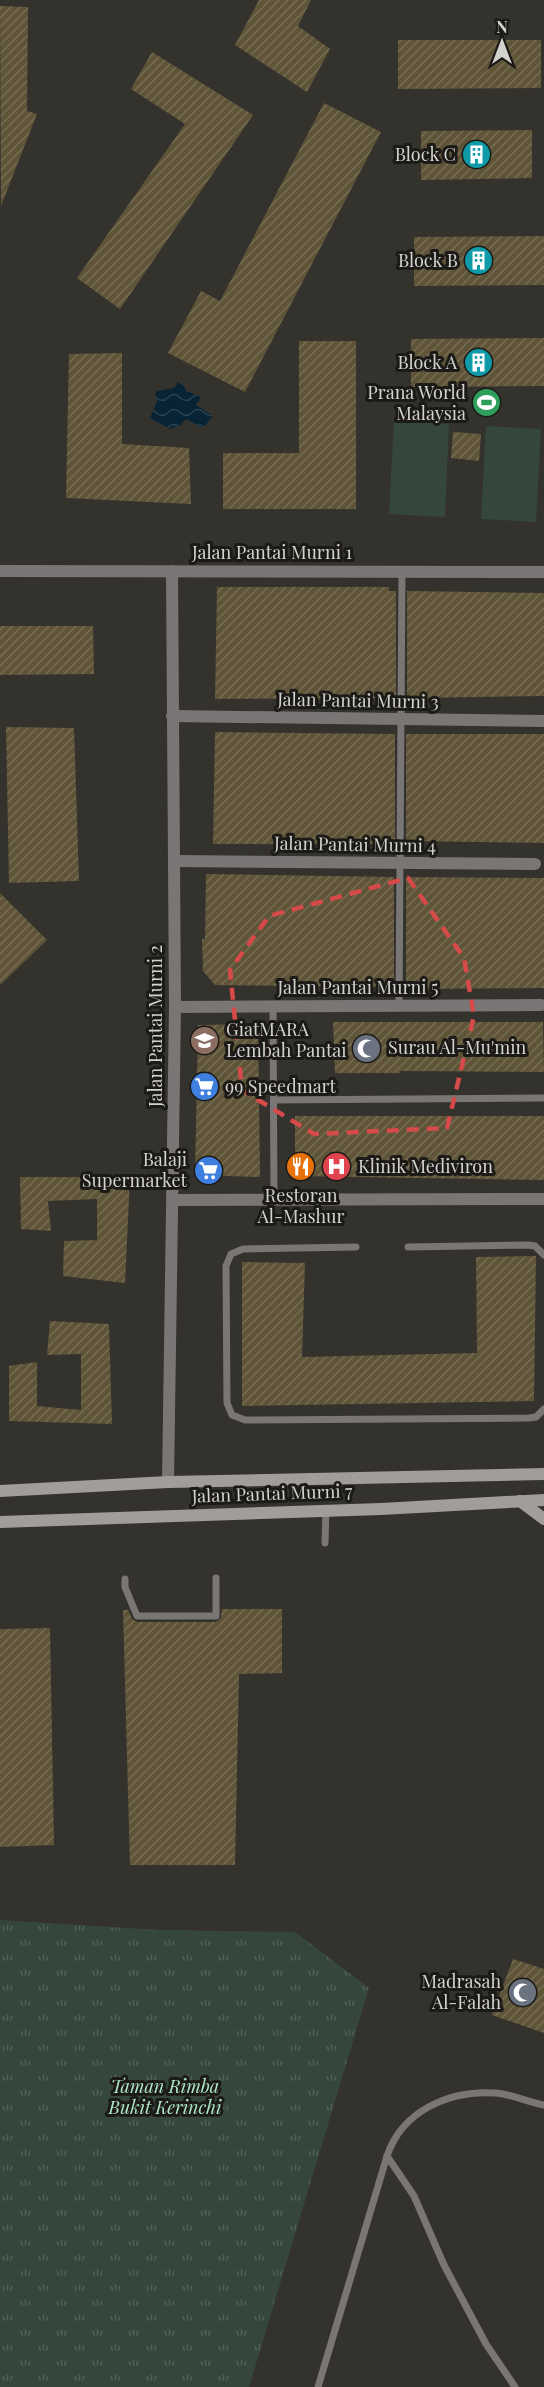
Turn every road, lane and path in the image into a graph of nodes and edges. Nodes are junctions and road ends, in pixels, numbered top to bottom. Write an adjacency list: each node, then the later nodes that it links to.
1 (0, 571): 2 (street, Jalan Pantai Murni 1)
2 (172, 571): 3 (street, Jalan Pantai Murni 1); 5 (street, Jalan Pantai Murni 2)
3 (402, 572): 4 (street, Jalan Pantai Murni 1); 6 (lane)
4 (544, 572)
5 (172, 716): 6 (street, Jalan Pantai Murni 3); 8 (street, Jalan Pantai Murni 2)
6 (400, 720): 7 (street, Jalan Pantai Murni 3); 9 (lane)
7 (544, 721)
8 (174, 861): 9 (street, Jalan Pantai Murni 4); 11 (street, Jalan Pantai Murni 2)
9 (399, 864): 10 (street, Jalan Pantai Murni 4); 13 (lane)
10 (535, 864)
11 (175, 1006): 12 (street, Jalan Pantai Murni 5); 19 (street, Jalan Pantai Murni 2)
12 (273, 1006): 13 (street, Jalan Pantai Murni 5); 16 (lane)
13 (399, 1006): 14 (street, Jalan Pantai Murni 5)
14 (543, 1006)
15 (544, 1098): 16 (lane)
16 (274, 1100): 17 (lane)
17 (274, 1199): 18 (street); 19 (street)
18 (544, 1199)
19 (173, 1200): 25 (street, Jalan Pantai Murni 2)
20 (408, 1246): 22 (lane)
21 (356, 1247): 23 (lane)
22 (544, 1255)
23 (544, 1409)
24 (544, 1474): 25 (main road, Jalan Pantai Murni 7)
25 (168, 1482): 26 (main road, Jalan Pantai Murni 7)
26 (0, 1491)
27 (544, 1500): 28 (main road, Jalan Pantai Murni 7)
28 (520, 1501): 29 (main road, Jalan Pantai Murni 7); 30 (main road)
29 (326, 1510): 31 (main road, Jalan Pantai Murni 7); 32 (lane)
30 (544, 1519)
31 (0, 1521)
32 (325, 1543)
33 (216, 1578): 34 (lane)
34 (125, 1579)
35 (544, 2105): 36 (lane)
36 (387, 2156): 37 (lane); 38 (lane)
37 (318, 2387)
38 (515, 2387)

